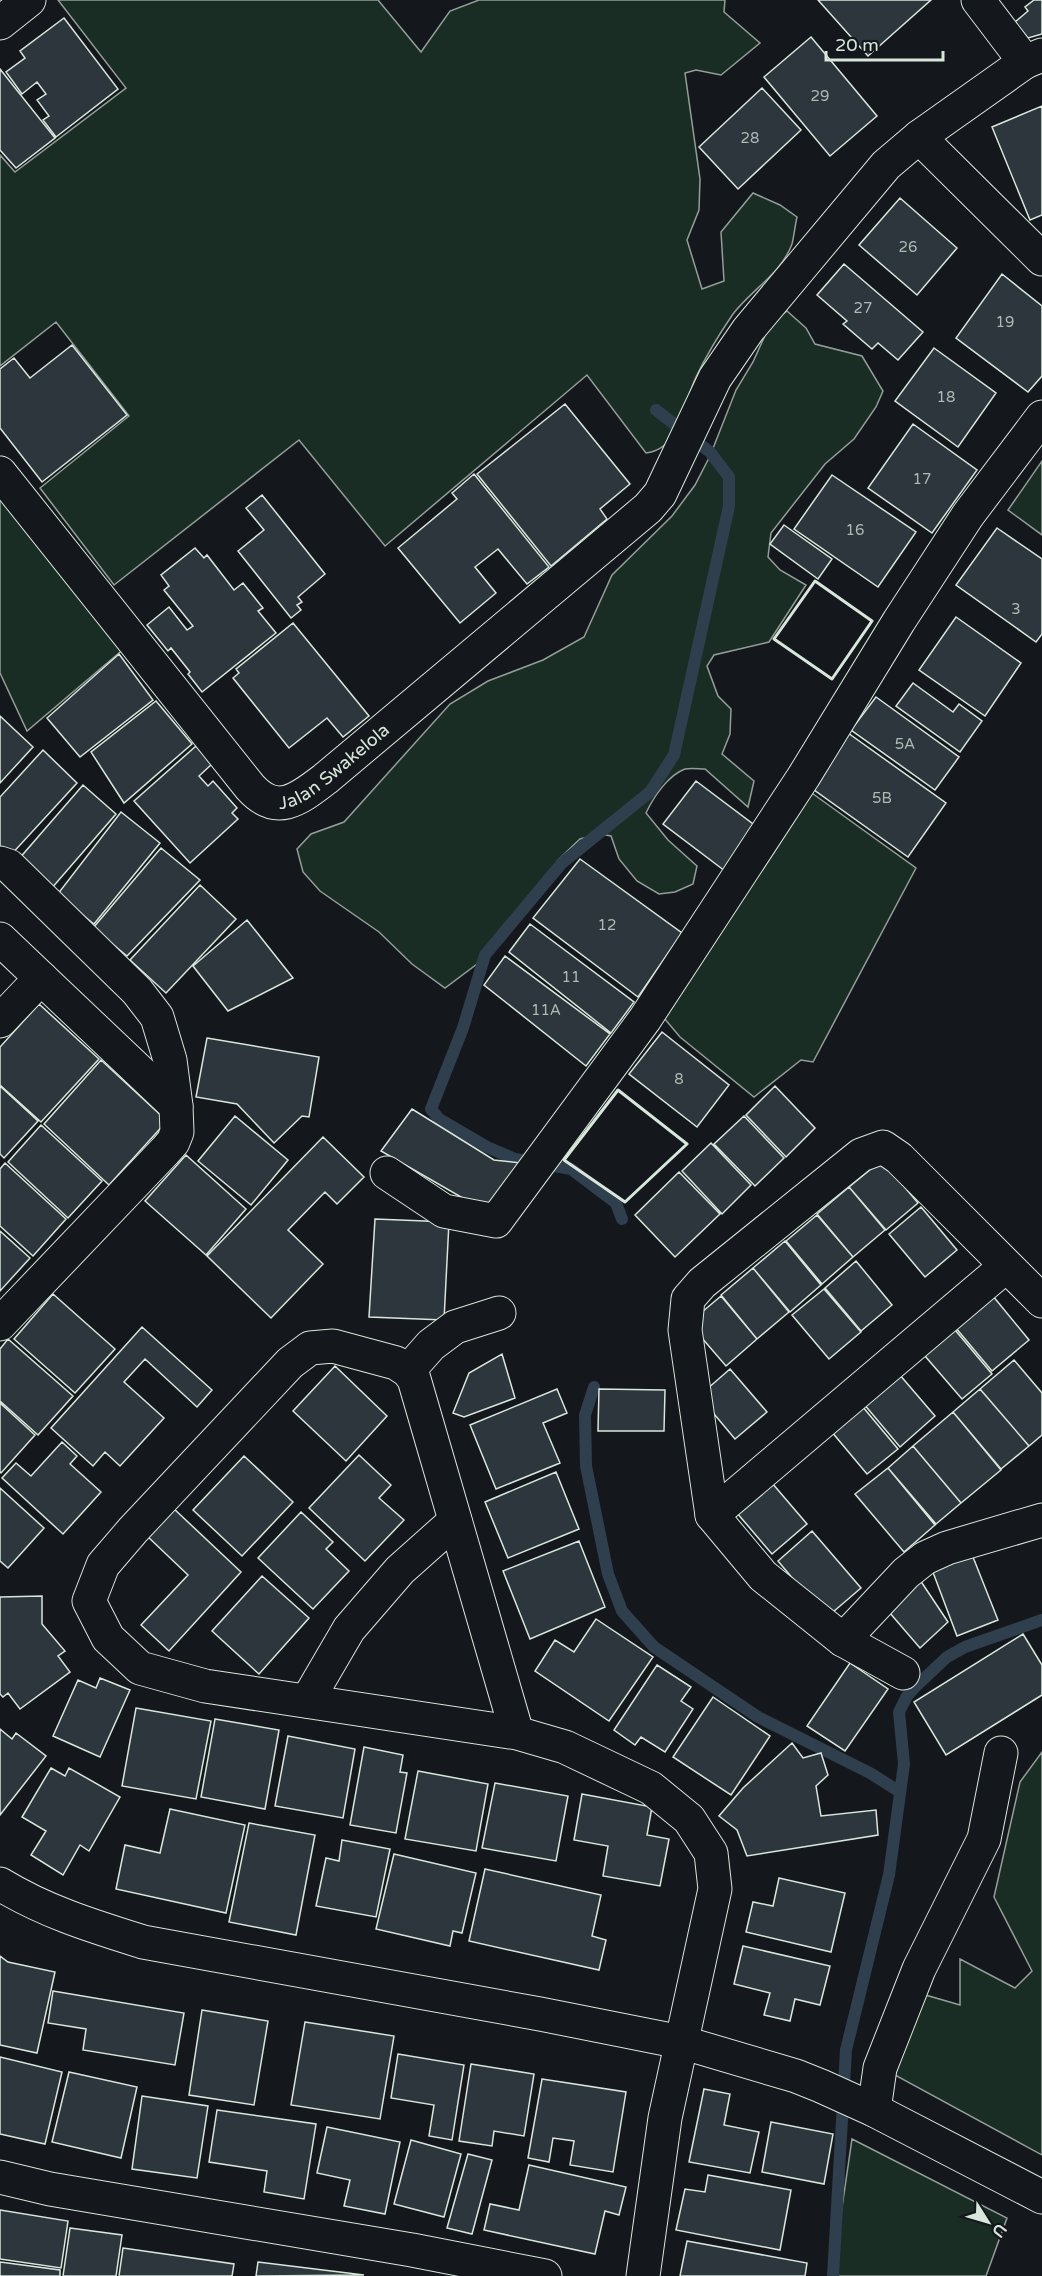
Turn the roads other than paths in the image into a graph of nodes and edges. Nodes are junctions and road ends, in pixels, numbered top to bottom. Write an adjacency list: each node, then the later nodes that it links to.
1 (29, 0): 3 (street)
2 (978, 0): 4 (street)
3 (0, 23)
4 (1034, 58): 5 (street)
5 (919, 137): 6 (street); 8 (street, Jalan Swakelola)
6 (1042, 259)
7 (1042, 417): 14 (street)
8 (0, 473)
9 (0, 863): 13 (street)
10 (0, 939): 11 (street)
11 (41, 978): 12 (street); 13 (street)
12 (0, 1021)
13 (176, 1106): 18 (street)
14 (387, 1173)
15 (1005, 1266): 16 (street); 20 (street); 20 (street)
16 (1042, 1301)
17 (499, 1313): 19 (street)
18 (0, 1324)
19 (408, 1371): 22 (street); 25 (street)
20 (712, 1515): 23 (street)
21 (1042, 1520): 23 (street)
22 (455, 1521): 25 (street); 26 (street)
23 (843, 1640): 24 (street)
24 (903, 1673)
25 (307, 1701): 26 (street)
26 (517, 1733): 29 (street)
27 (1001, 1753): 30 (street)
28 (0, 1884): 29 (street)
29 (681, 2043): 30 (street); 35 (street)
30 (874, 2110): 32 (street)
31 (0, 2177): 33 (street)
32 (1042, 2197)
33 (410, 2263): 34 (street)
34 (544, 2276)
35 (643, 2276)

